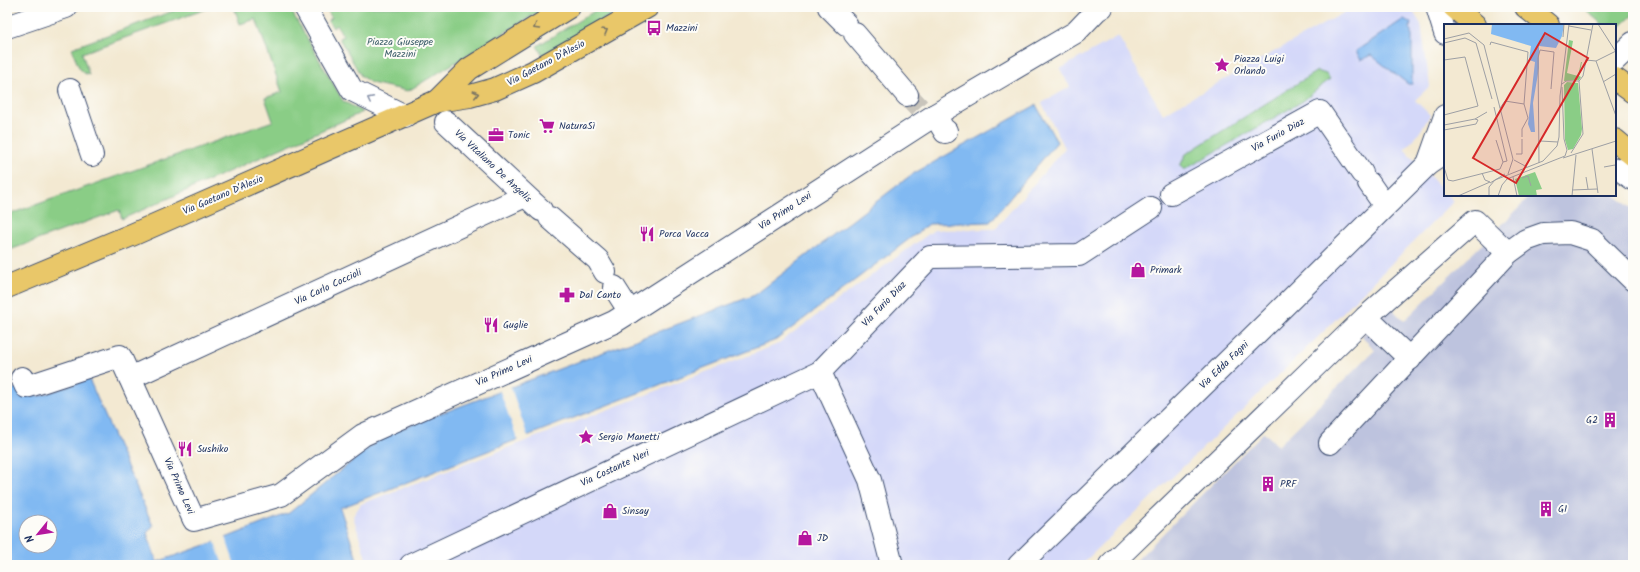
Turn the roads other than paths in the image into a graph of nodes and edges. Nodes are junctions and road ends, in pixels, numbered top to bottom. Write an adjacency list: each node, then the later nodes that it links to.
1 (66, 7): 10 (street)
2 (305, 7): 22 (street, one-way to 2)
3 (569, 7): 20 (main road, Via Gaetano D'Alesio, one-way to 20)
4 (647, 7): 20 (main road, Via Gaetano D'Alesio, one-way to 4)
5 (829, 7): 21 (street)
6 (1437, 7): 14 (street)
7 (1454, 7): 11 (main road)
8 (1526, 7): 12 (main road)
9 (1098, 8): 21 (street, Via Primo Levi)
10 (28, 13): 13 (street)
11 (1474, 24)
12 (1547, 24)
13 (7, 28)
14 (1444, 30)
15 (1633, 43): 16 (street)
16 (1616, 59)
17 (1616, 80): 19 (main road)
18 (70, 90): 26 (street)
19 (1633, 92)
20 (437, 101): 22 (main road, Via Gaetano D'Alesio)
21 (927, 114): 36 (street, Via Primo Levi)
22 (405, 116): 35 (main road, Via Gaetano D'Alesio)
23 (1444, 121): 27 (street, Via Edda Fagni)
24 (446, 122): 30 (street, Via Vitaliano De Angelis)
25 (1616, 142): 28 (main road)
26 (92, 155)
27 (1436, 159): 31 (street, Via Edda Fagni)
28 (1628, 168)
29 (1171, 194): 31 (street, Via Furio Diaz)
30 (525, 196): 36 (street, Via Vitaliano De Angelis); 41 (street, Via Carlo Coccioli)
31 (1385, 206): 45 (street, Via Edda Fagni)
32 (1151, 208): 39 (street, Via Furio Diaz)
33 (1508, 253): 34 (street); 37 (street); 38 (street)
34 (1633, 280)
35 (7, 287)
36 (630, 312): 41 (street, Via Primo Levi)
37 (1366, 317): 38 (street); 46 (street)
38 (1410, 359): 42 (street)
39 (820, 372): 43 (street, Via Costante Neri); 44 (street)
40 (22, 378): 41 (street)
41 (130, 378)
42 (1330, 443)
43 (411, 565)
44 (892, 565)
45 (1019, 565)
46 (1110, 565)

